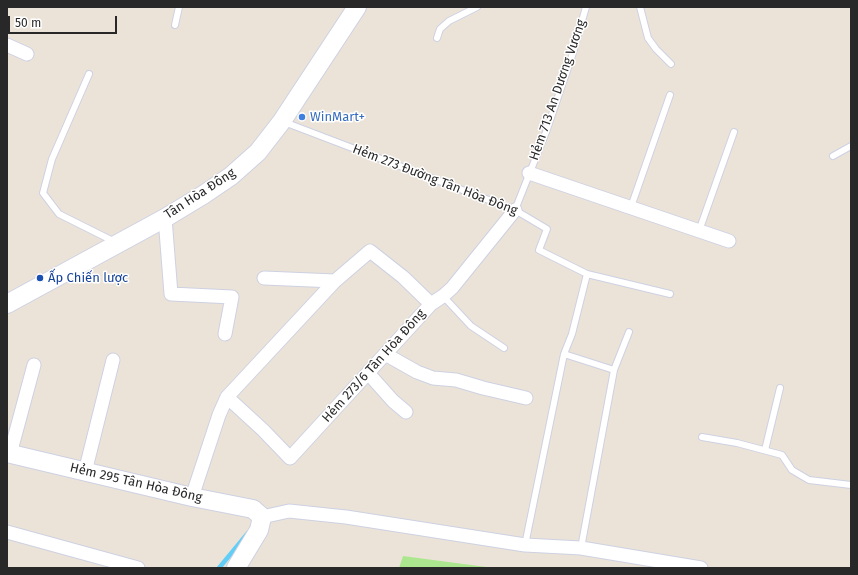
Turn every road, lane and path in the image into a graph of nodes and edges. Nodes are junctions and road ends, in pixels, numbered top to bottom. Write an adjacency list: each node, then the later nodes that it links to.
1 (179, 7): 6 (lane)
2 (357, 7): 13 (street, Tân Hòa Đông)
3 (477, 7): 7 (lane)
4 (586, 7): 17 (lane, Hẻm 713 An Dương Vương)
5 (640, 7): 10 (lane)
6 (176, 25)
7 (437, 38)
8 (7, 45): 9 (street)
9 (27, 54)
10 (671, 64)
11 (89, 74): 23 (lane)
12 (670, 95): 18 (lane)
13 (282, 122): 19 (lane, Hẻm 273 Đường Tân Hòa Đông); 20 (street, Tân Hòa Đông)
14 (734, 132): 21 (lane)
15 (851, 146): 16 (lane)
16 (833, 156)
17 (529, 174): 18 (street); 19 (lane, Hẻm 713 An Dương Vương)
18 (631, 207): 21 (street)
19 (515, 210): 24 (lane, Hẻm 273 Đường Tân Hòa Đông); 28 (street, Hẻm 273/6 Tân Hòa Đông)
20 (165, 218): 23 (street, Tân Hòa Đông); 32 (street)
21 (700, 231): 22 (street)
22 (729, 241)
23 (119, 243): 29 (street, Tân Hòa Đông)
24 (587, 274): 27 (lane, Hẻm 273 Đường Tân Hòa Đông); 35 (lane)
25 (264, 278): 26 (street)
26 (335, 281): 30 (street); 41 (street)
27 (670, 294)
28 (443, 296): 30 (street, Hẻm 273/6 Tân Hòa Đông); 33 (lane)
29 (7, 304)
30 (431, 304): 34 (street, Hẻm 273/6 Tân Hòa Đông)
31 (628, 332): 38 (lane)
32 (225, 334)
33 (504, 348)
34 (385, 354): 39 (street, Hẻm 273/6 Tân Hòa Đông); 42 (street)
35 (564, 354): 38 (lane); 52 (lane)
36 (113, 360): 47 (street)
37 (34, 365): 46 (street)
38 (614, 370): 53 (lane)
39 (368, 373): 41 (street, Hẻm 273/6 Tân Hòa Đông); 43 (street)
40 (780, 388): 45 (lane)
41 (227, 397): 49 (street)
42 (526, 398)
43 (406, 412)
44 (702, 437): 45 (lane)
45 (765, 450): 48 (lane)
46 (8, 454): 47 (street, Hẻm 295 Tân Hòa Đông)
47 (85, 472): 49 (street, Hẻm 295 Tân Hòa Đông)
48 (851, 485)
49 (192, 497): 50 (street, Hẻm 295 Tân Hòa Đông)
50 (262, 517): 52 (street); 55 (street)
51 (7, 532): 54 (street)
52 (525, 545): 53 (street)
53 (581, 548): 56 (street)
54 (138, 568)
55 (238, 568)
56 (701, 568)

